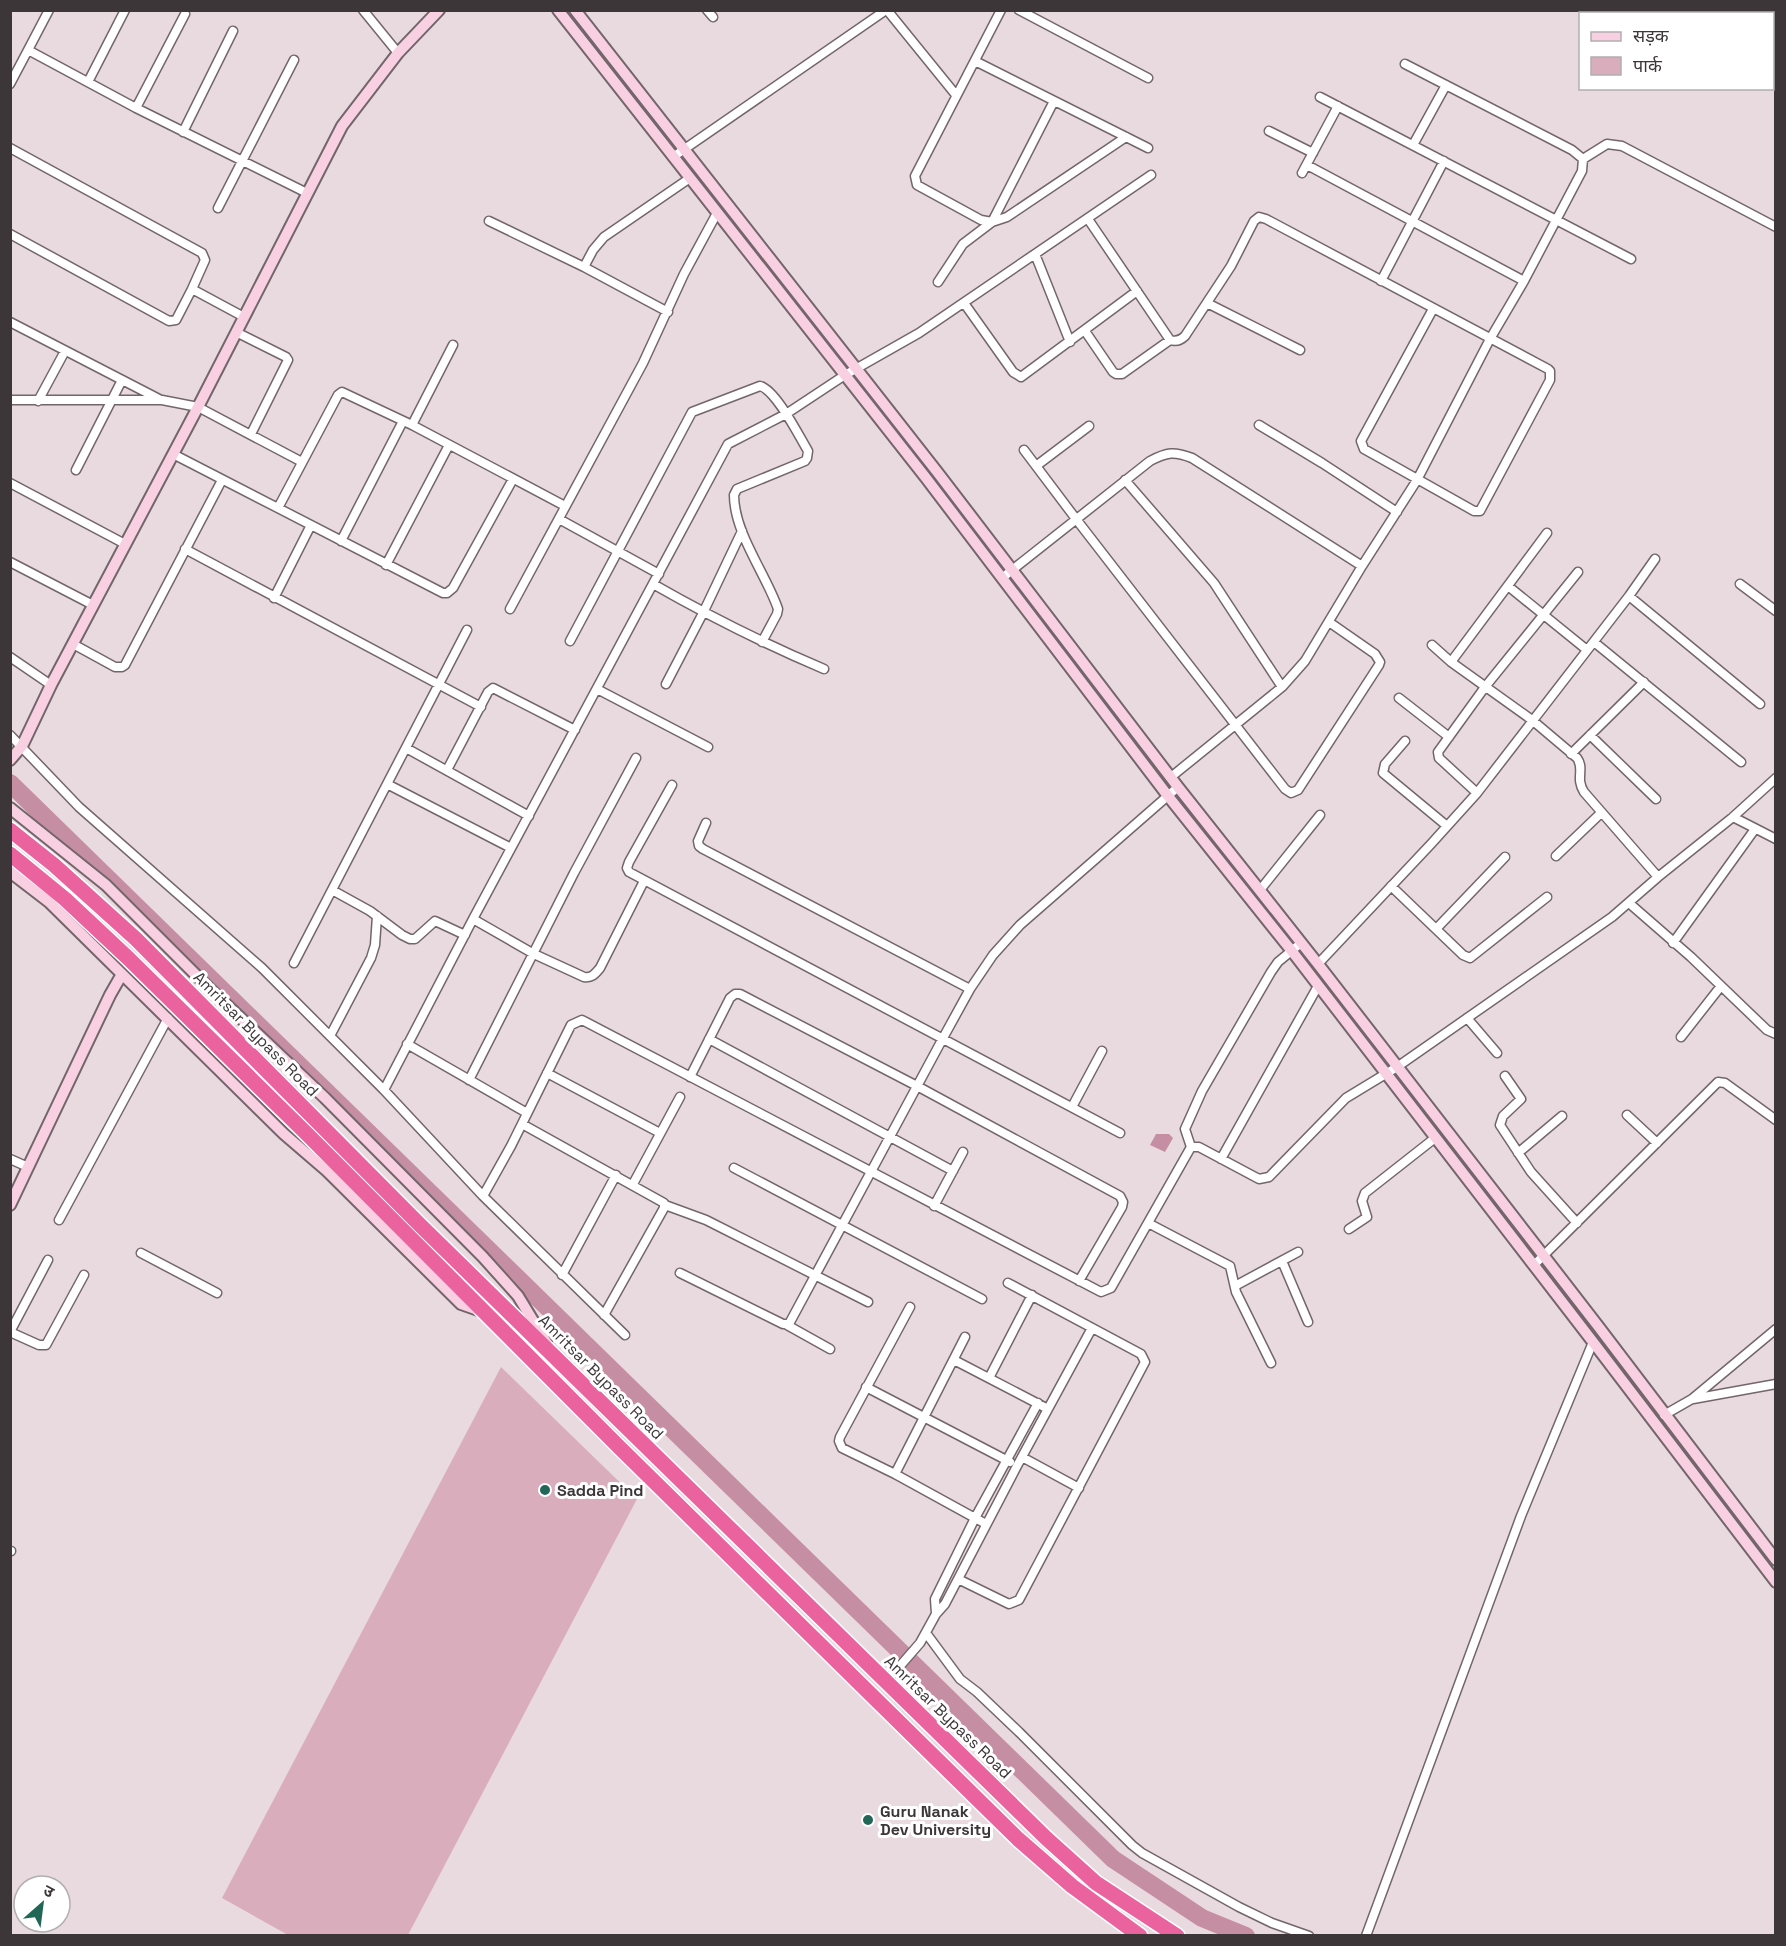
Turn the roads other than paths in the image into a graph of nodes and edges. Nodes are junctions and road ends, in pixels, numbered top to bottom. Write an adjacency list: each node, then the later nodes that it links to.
1 (49, 10): 12 (street)
2 (124, 10): 18 (street)
3 (363, 10): 13 (street)
4 (439, 10): 13 (main road)
5 (558, 10): 34 (main road)
6 (575, 10): 32 (main road)
7 (886, 10): 21 (street); 32 (street)
8 (1001, 10): 15 (street)
9 (1019, 10): 17 (street)
10 (185, 14): 25 (street)
11 (233, 31): 27 (street)
12 (28, 50): 18 (street); 19 (street)
13 (398, 53): 40 (main road)
14 (294, 60): 36 (street)
15 (975, 61): 21 (street); 23 (street)
16 (1405, 64): 20 (street)
17 (1148, 78)
18 (88, 82): 25 (street)
19 (10, 84)
20 (1446, 85): 29 (street); 35 (street)
21 (957, 95): 47 (street)
22 (1320, 96): 24 (street)
23 (1054, 101): 28 (street); 47 (street)
24 (1338, 106): 29 (street); 33 (street)
25 (136, 108): 27 (street)
26 (1269, 131): 33 (street)
27 (183, 132): 36 (street)
28 (1126, 137): 31 (street); 47 (street)
29 (1413, 145): 37 (street)
30 (10, 148): 56 (street)
31 (1148, 148)
32 (684, 149): 34 (street); 72 (main road)
33 (1313, 153): 46 (street)
34 (673, 157): 39 (main road)
35 (1583, 159): 44 (street); 48 (street)
36 (242, 161): 40 (street); 41 (street)
37 (1444, 161): 44 (street); 46 (street)
38 (1151, 175): 43 (street)
39 (690, 178): 42 (main road); 52 (street)
40 (306, 193): 62 (main road)
41 (218, 208)
42 (717, 213): 61 (street); 73 (main road)
43 (1089, 219): 50 (street); 57 (street)
44 (1556, 219): 51 (street); 54 (street)
45 (489, 221): 52 (street)
46 (1412, 221): 53 (street); 54 (street)
47 (992, 222): 55 (street)
48 (1776, 227)
49 (10, 234): 56 (street)
50 (1035, 254): 58 (street); 68 (street)
51 (1631, 259)
52 (584, 267): 61 (street)
53 (1381, 280): 59 (street); 60 (street)
54 (1524, 281): 66 (street)
55 (938, 282)
56 (192, 289): 62 (street)
57 (1137, 291): 64 (street); 67 (street)
58 (964, 303): 68 (street); 72 (street)
59 (1207, 303): 67 (street); 70 (street)
60 (1433, 309): 66 (street); 94 (street)
61 (668, 312): 96 (street)
62 (244, 316): 65 (main road)
63 (10, 322): 71 (street)
64 (1085, 331): 67 (street); 68 (street)
65 (236, 332): 79 (main road); 84 (street)
66 (1490, 339): 94 (street); 94 (street)
67 (1170, 340)
68 (1071, 342)
69 (453, 345): 81 (street)
70 (1300, 350)
71 (65, 351): 74 (street); 77 (street)
72 (856, 369): 73 (street); 112 (main road)
73 (845, 375): 80 (street); 115 (main road)
74 (122, 380): 75 (street); 78 (street)
75 (113, 399): 77 (street); 78 (street); 90 (street)
76 (10, 400): 77 (street)
77 (38, 400)
78 (162, 400): 79 (street)
79 (198, 407): 84 (street); 87 (main road)
80 (786, 414): 102 (street); 107 (street); 114 (street)
81 (408, 423): 85 (street); 88 (street); 104 (street)
82 (1259, 425): 98 (street)
83 (1089, 426): 89 (street)
84 (252, 434): 88 (street)
85 (449, 445): 91 (street); 110 (street)
86 (1024, 450): 89 (street)
87 (172, 454): 92 (street); 105 (main road)
88 (302, 462): 97 (street)
89 (1036, 466): 100 (street)
90 (76, 470)
91 (513, 479): 96 (street); 110 (street)
92 (222, 480): 97 (street); 106 (street)
93 (1125, 480): 100 (street); 111 (street); 141 (street)
94 (1417, 480): 98 (street)
95 (10, 483): 105 (street)
96 (565, 506): 99 (street)
97 (278, 508): 101 (street)
98 (1397, 512): 111 (street)
99 (559, 519): 107 (street); 122 (street)
100 (1076, 519): 112 (street); 148 (street)
101 (311, 525): 104 (street); 120 (street)
102 (742, 531): 124 (street); 129 (street)
103 (1547, 533): 118 (street)
104 (341, 541): 110 (street)
105 (125, 544): 121 (main road)
106 (185, 549): 120 (street); 131 (street)
107 (617, 552): 114 (street); 128 (street)
108 (1655, 559): 119 (street)
109 (10, 562): 121 (street)
110 (386, 565)
111 (1362, 566): 126 (street)
112 (1012, 569): 115 (street); 162 (main road)
113 (1578, 572): 125 (street)
114 (659, 574): 116 (street)
115 (1002, 578): 168 (main road)
116 (653, 584): 124 (street); 143 (street)
117 (1740, 584): 123 (street)
118 (1508, 586): 125 (street); 135 (street)
119 (1629, 596): 130 (street); 145 (street)
120 (274, 598): 138 (street)
121 (93, 605): 131 (main road)
122 (510, 609)
123 (1776, 611)
124 (703, 613): 129 (street); 139 (street)
125 (1544, 615): 133 (street); 142 (street)
126 (1329, 622): 141 (street); 148 (street)
127 (467, 630): 138 (street)
128 (570, 640)
129 (762, 642): 136 (street)
130 (1594, 642): 133 (street); 137 (street)
131 (73, 644): 140 (main road)
132 (1432, 645): 135 (street)
133 (1587, 650): 147 (street)
134 (10, 657): 140 (street)
135 (1451, 662): 142 (street)
136 (824, 669)
137 (1644, 682): 151 (street); 160 (street)
138 (438, 684): 146 (street); 156 (street)
139 (666, 684)
140 (51, 685): 154 (main road)
141 (1282, 687): 148 (street)
142 (1485, 687): 147 (street); 152 (street)
143 (597, 688): 149 (street); 155 (street)
144 (1399, 698): 152 (street)
145 (1760, 704)
146 (481, 706): 149 (street); 161 (street)
147 (1532, 720): 157 (street); 167 (street)
148 (1237, 725): 162 (street)
149 (575, 730): 173 (street)
150 (10, 735): 154 (street)
151 (1590, 735): 157 (street); 169 (street)
152 (1449, 737): 167 (street)
153 (1405, 741): 176 (street)
154 (22, 746): 159 (main road); 209 (street)
155 (708, 747)
156 (406, 748): 161 (street); 164 (street)
157 (1571, 754): 171 (street)
158 (636, 758): 199 (street)
159 (11, 759)
160 (1741, 762)
161 (447, 770): 173 (street)
162 (1171, 777): 166 (main road)
163 (1776, 778): 174 (street)
164 (387, 784): 180 (street); 188 (street)
165 (672, 785): 186 (street)
166 (1178, 787): 168 (street); 189 (main road)
167 (1477, 793): 176 (street)
168 (1168, 796): 198 (main road); 205 (street)
169 (1656, 800)
170 (10, 808): 285 (main road)
171 (1601, 813): 182 (street); 185 (street)
172 (1320, 815): 189 (street)
173 (529, 816): 180 (street)
174 (1733, 817): 177 (street); 185 (street)
175 (706, 823): 205 (street)
176 (1447, 826): 187 (street)
177 (1755, 829): 179 (street); 196 (street)
178 (10, 830): 285 (highway, Amritsar Bypass Road)
179 (1775, 838)
180 (511, 848): 193 (street)
181 (10, 854): 274 (highway)
182 (1556, 856)
183 (1505, 857): 194 (street)
184 (10, 872): 202 (main road)
185 (1658, 877): 191 (street)
186 (644, 881): 199 (street); 211 (street)
187 (1390, 886): 194 (street); 201 (street)
188 (332, 890): 192 (street); 200 (street)
189 (1260, 890): 197 (main road)
190 (1547, 897): 194 (street)
191 (1629, 903): 196 (street); 207 (street)
192 (377, 916): 195 (street); 209 (street)
193 (473, 919): 195 (street); 199 (street)
194 (1436, 929)
195 (465, 935): 213 (street)
196 (1673, 942): 204 (street)
197 (1301, 943): 198 (street); 201 (main road)
198 (1291, 950): 203 (main road); 236 (street)
199 (534, 954): 221 (street)
200 (294, 963)
201 (1318, 964): 216 (main road)
202 (122, 974): 206 (main road); 241 (main road)
203 (1318, 986): 218 (main road); 240 (street)
204 (1721, 986): 208 (street); 210 (street)
205 (970, 989): 211 (street)
206 (168, 1018): 251 (street); 274 (main road)
207 (1467, 1018): 215 (street); 216 (street)
208 (1776, 1034)
209 (330, 1036): 223 (street)
210 (1681, 1037)
211 (943, 1038): 222 (street); 225 (street)
212 (709, 1039): 220 (street); 222 (street); 233 (street)
213 (407, 1044): 221 (street); 223 (street)
214 (1102, 1051): 225 (street)
215 (1497, 1053)
216 (1397, 1067): 218 (street); 258 (main road)
217 (547, 1073): 220 (street); 226 (street); 231 (street)
218 (1385, 1073): 234 (main road); 240 (street)
219 (1505, 1076): 238 (street)
220 (690, 1077): 244 (street)
221 (469, 1080): 226 (street)
222 (917, 1086): 233 (street); 266 (street)
223 (384, 1090): 247 (street)
224 (680, 1097): 231 (street)
225 (1072, 1107): 232 (street)
226 (527, 1113): 230 (street)
227 (1627, 1115): 235 (street)
228 (1562, 1116): 238 (street)
229 (1776, 1120): 235 (street)
230 (522, 1124): 245 (street); 247 (street)
231 (660, 1133): 246 (street)
232 (1120, 1133)
233 (891, 1136): 243 (street); 244 (street)
234 (1435, 1138): 255 (street); 261 (main road)
235 (1657, 1143): 253 (street)
236 (1191, 1147): 240 (street); 252 (street)
237 (963, 1152): 243 (street)
238 (1518, 1153): 253 (street)
239 (10, 1159): 241 (street)
240 (1221, 1159)
241 (28, 1167): 248 (main road)
242 (734, 1168): 254 (street)
243 (953, 1171): 250 (street)
244 (871, 1172): 250 (street); 254 (street)
245 (616, 1175): 246 (street); 264 (street)
246 (633, 1184): 249 (street)
247 (483, 1196): 264 (street)
248 (10, 1205)
249 (665, 1205): 265 (street); 275 (street)
250 (934, 1206): 266 (street)
251 (59, 1220)
252 (1148, 1223): 266 (street); 268 (street)
253 (1577, 1223): 258 (street)
254 (842, 1227): 265 (street); 271 (street)
255 (1349, 1229)
256 (1298, 1252): 260 (street)
257 (141, 1253): 269 (street)
258 (1544, 1256): 261 (street); 294 (main road)
259 (48, 1260): 280 (street)
260 (1282, 1261): 268 (street); 276 (street)
261 (1534, 1265): 283 (main road)
262 (680, 1273): 277 (street)
263 (84, 1275): 280 (street)
264 (562, 1275): 275 (street)
265 (815, 1275): 272 (street); 277 (street)
266 (1079, 1281)
267 (1008, 1283): 270 (street)
268 (1235, 1286): 287 (street)
269 (217, 1293)
270 (1032, 1296): 278 (street); 288 (street)
271 (982, 1299)
272 (868, 1302)
273 (910, 1307): 290 (street)
274 (484, 1312): 309 (highway)
275 (604, 1315): 281 (street)
276 (1308, 1322)
277 (787, 1325): 284 (street)
278 (1092, 1328): 293 (street); 300 (street)
279 (1776, 1329): 291 (street)
280 (10, 1332)
281 (625, 1335)
282 (965, 1337): 286 (street)
283 (1593, 1342): 305 (main road); 312 (street)
284 (830, 1349)
285 (553, 1354): 308 (highway, Amritsar Bypass Road)
286 (954, 1360): 288 (street); 295 (street)
287 (1271, 1363)
288 (989, 1378): 292 (street)
289 (1776, 1384): 291 (street)
290 (866, 1388): 295 (street); 299 (street)
291 (1692, 1399): 294 (street)
292 (1038, 1403): 293 (street); 297 (street)
293 (1048, 1409): 296 (street)
294 (1665, 1415): 303 (main road)
295 (924, 1417): 297 (street); 299 (street)
296 (1022, 1457): 298 (street); 300 (street)
297 (1006, 1460): 298 (street); 301 (street)
298 (1017, 1466): 302 (street)
299 (895, 1474): 301 (street)
300 (1080, 1488): 304 (street)
301 (975, 1518): 302 (street); 306 (street)
302 (986, 1524): 304 (street)
303 (1776, 1560)
304 (958, 1579): 306 (street)
305 (1776, 1582)
306 (936, 1614): 307 (street)
307 (926, 1633): 308 (street); 311 (street)
308 (891, 1677): 310 (highway, Amritsar Bypass Road)
309 (1140, 1935)
310 (1177, 1935)
311 (1309, 1935)
312 (1366, 1935)

